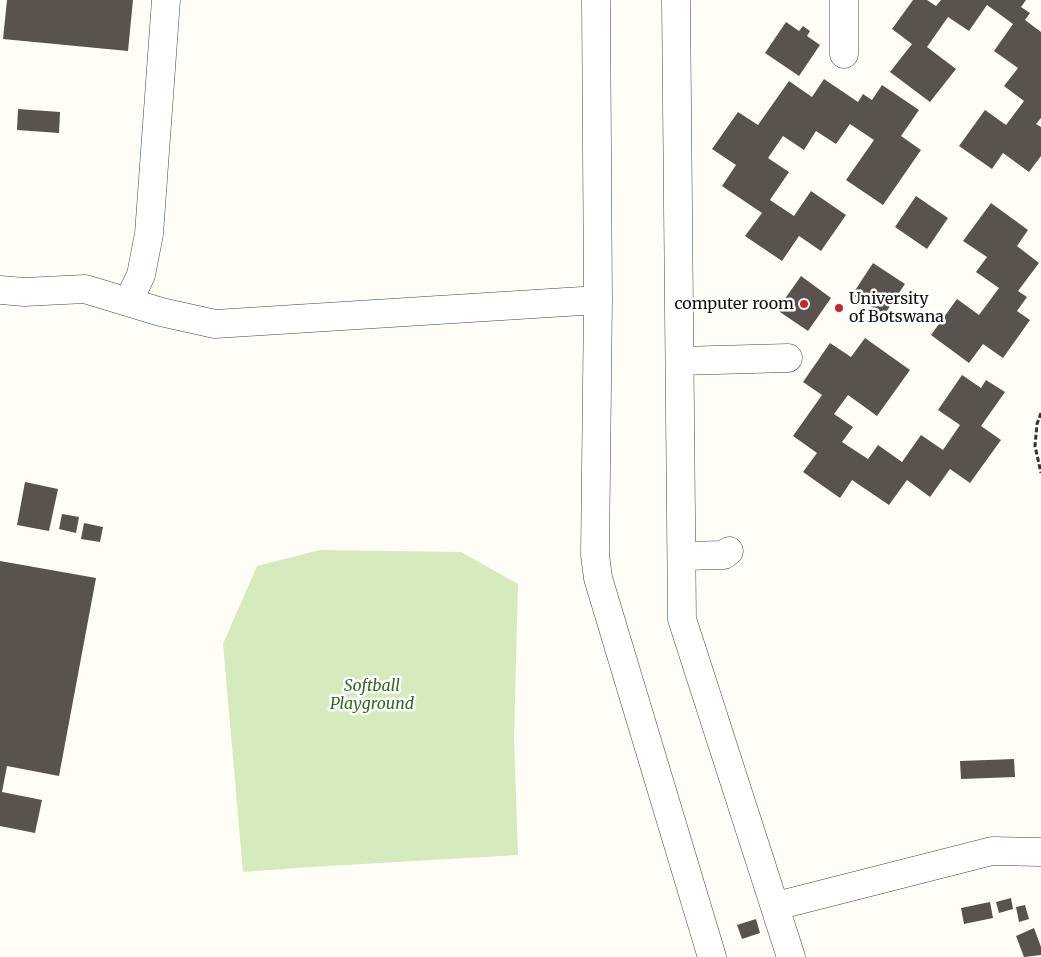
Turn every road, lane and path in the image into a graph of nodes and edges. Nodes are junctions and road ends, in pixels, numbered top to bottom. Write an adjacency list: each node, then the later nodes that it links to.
1 (166, 0): 8 (street)
2 (596, 0): 7 (street)
3 (676, 0): 10 (street)
4 (844, 0): 5 (street)
5 (844, 54)
6 (0, 290): 8 (street)
7 (598, 300): 8 (street); 17 (street)
8 (128, 302)
9 (788, 358): 10 (street)
10 (680, 362): 14 (street)
11 (1041, 413): 12 (path)
12 (1041, 473)
13 (729, 551): 14 (street)
14 (682, 556): 16 (street)
15 (1041, 852): 16 (street)
16 (776, 906): 18 (street)
17 (712, 957)
18 (792, 957)

